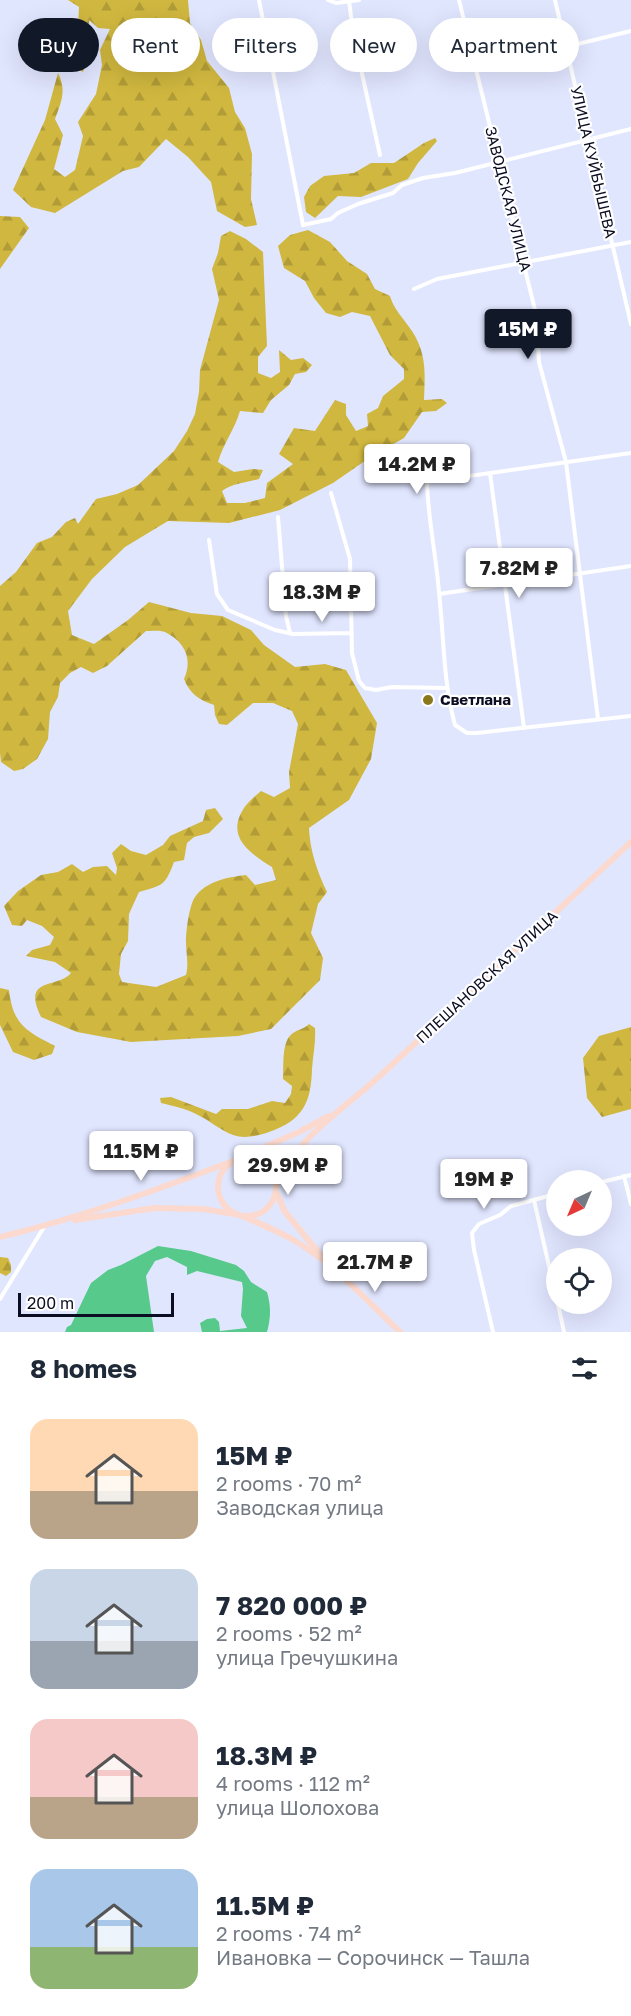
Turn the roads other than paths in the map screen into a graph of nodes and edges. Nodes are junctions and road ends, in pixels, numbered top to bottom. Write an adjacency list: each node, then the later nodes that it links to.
1 (259, 0): 16 (street)
2 (328, 0): 6 (street)
3 (359, 0): 6 (street)
4 (459, 0): 7 (street, ЗАВОДСКАЯ УЛИЦА)
5 (555, 0): 8 (street, УЛИЦА КУЙБЫШЕВА)
6 (349, 1): 15 (street)
7 (463, 18)
8 (559, 18)
9 (631, 31): 10 (street)
10 (579, 43)
11 (477, 72): 16 (street, ЗАВОДСКАЯ УЛИЦА)
12 (572, 72): 14 (street, УЛИЦА КУЙБЫШЕВА)
13 (631, 129): 14 (street)
14 (587, 139): 16 (street); 18 (street, УЛИЦА КУЙБЫШЕВА)
15 (380, 155)
16 (498, 162): 19 (street, ЗАВОДСКАЯ УЛИЦА)
17 (631, 242): 18 (street)
18 (613, 246): 19 (street); 21 (street, УЛИЦА КУЙБЫШЕВА)
19 (523, 262): 20 (street); 23 (street, ЗАВОДСКАЯ УЛИЦА)
20 (414, 289)
21 (631, 324)
22 (631, 453): 23 (street)
23 (566, 462): 24 (street); 29 (street, ЗАВОДСКАЯ УЛИЦА)
24 (490, 473): 30 (street); 31 (street)
25 (332, 493): 33 (street)
26 (278, 518): 32 (street)
27 (209, 540): 32 (street)
28 (631, 566): 29 (street)
29 (579, 573): 30 (street); 36 (street, ЗАВОДСКАЯ УЛИЦА)
30 (506, 584): 31 (street); 37 (street)
31 (439, 594): 34 (street)
32 (290, 633): 33 (street)
33 (352, 633): 34 (street)
34 (446, 688): 37 (street)
35 (631, 716): 36 (street)
36 (598, 719): 37 (street)
37 (524, 728)
38 (631, 842): 39 (main road, ПЛЕШАНОВСКАЯ УЛИЦА)
39 (340, 1110): 40 (main road); 44 (main road)
40 (236, 1159): 44 (main road); 49 (main road); 50 (main road)
41 (631, 1174): 42 (street)
42 (624, 1176): 43 (street); 48 (street)
43 (612, 1179)
44 (277, 1184): 45 (main road)
45 (276, 1192): 49 (main road); 54 (main road)
46 (546, 1197): 47 (street)
47 (534, 1200): 53 (street); 58 (street)
48 (631, 1204)
49 (239, 1215): 50 (main road); 54 (main road)
50 (57, 1223): 51 (main road)
51 (44, 1227): 52 (main road); 55 (street)
52 (0, 1237)
53 (546, 1253)
54 (334, 1270): 57 (main road)
55 (0, 1299)
56 (560, 1314): 59 (street)
57 (400, 1332)
58 (493, 1332)
59 (564, 1332)

